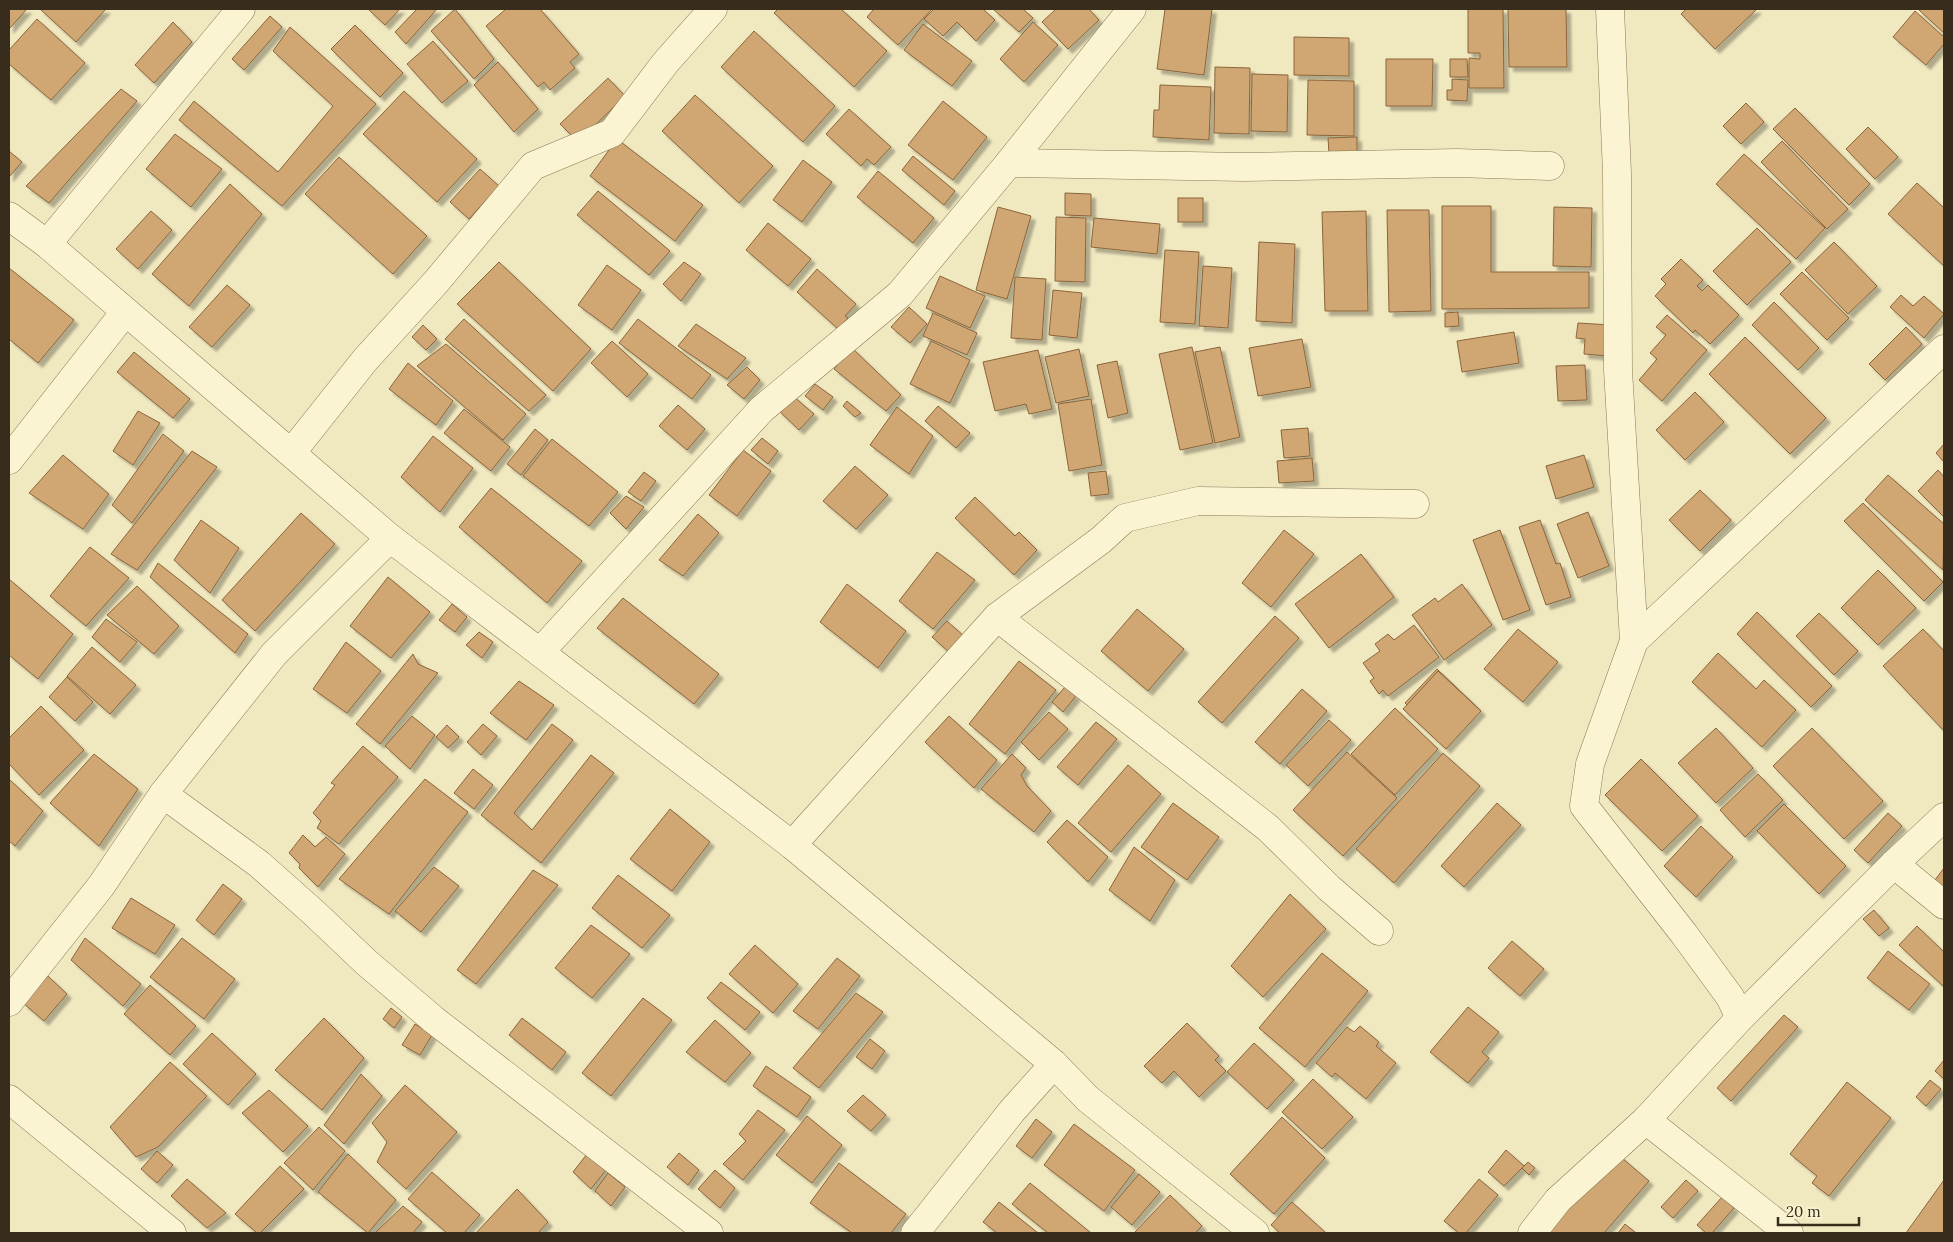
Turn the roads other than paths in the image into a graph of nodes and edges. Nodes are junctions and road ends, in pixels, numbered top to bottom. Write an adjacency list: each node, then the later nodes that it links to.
1 (241, 9): 8 (street)
2 (714, 9): 11 (street)
3 (1132, 9): 5 (street)
4 (1610, 9): 16 (street)
5 (1009, 163): 6 (street); 17 (street)
6 (1550, 166)
7 (9, 216): 8 (street)
8 (47, 244): 9 (street)
9 (125, 312): 11 (street); 12 (street)
10 (1944, 350): 16 (street)
11 (292, 452): 14 (street)
12 (9, 460)
13 (1415, 504): 15 (street)
14 (390, 538): 17 (street); 18 (street)
15 (997, 617): 20 (street); 23 (street)
16 (1634, 642): 25 (street)
17 (540, 652): 20 (street)
18 (163, 794): 24 (street); 30 (street)
19 (1944, 817): 21 (street)
20 (792, 845): 26 (street)
21 (1894, 864): 22 (street); 25 (street)
22 (1944, 905)
23 (1379, 932)
24 (9, 1002)
25 (1740, 1018): 28 (street)
26 (1054, 1064): 31 (street); 32 (street)
27 (9, 1099): 29 (street)
28 (1646, 1120): 33 (street); 34 (street)
29 (172, 1233)
30 (709, 1233)
31 (915, 1233)
32 (1255, 1233)
33 (1532, 1233)
34 (1788, 1233)

